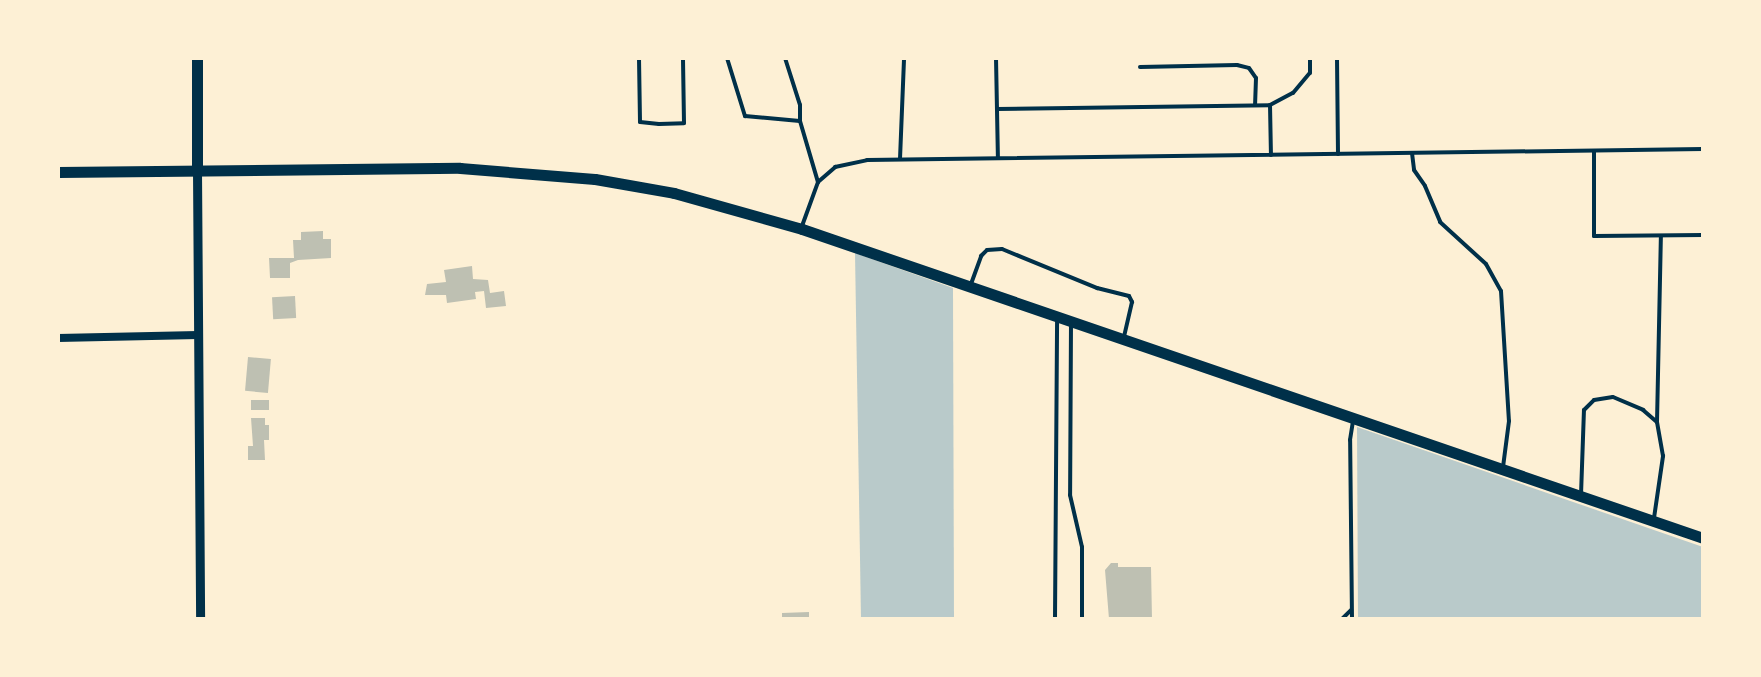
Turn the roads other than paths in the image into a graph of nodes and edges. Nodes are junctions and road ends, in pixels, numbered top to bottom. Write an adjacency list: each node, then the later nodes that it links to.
1 (197, 58): 22 (main road)
2 (639, 58): 3 (lane)
3 (683, 58)
4 (727, 58): 14 (lane)
5 (785, 58): 14 (lane)
6 (904, 58): 21 (lane)
7 (996, 58): 13 (lane)
8 (1310, 58): 12 (lane)
9 (1337, 58): 18 (lane)
10 (1140, 67): 11 (lane)
11 (1255, 105): 12 (lane); 13 (lane)
12 (1270, 105): 19 (lane)
13 (997, 109): 20 (lane)
14 (800, 121): 24 (lane)
15 (1703, 149): 16 (lane)
16 (1594, 151): 17 (lane); 27 (lane)
17 (1412, 153): 18 (lane); 36 (lane)
18 (1338, 154): 19 (lane)
19 (1271, 155): 20 (lane)
20 (998, 158): 21 (lane)
21 (900, 159): 24 (lane)
22 (197, 170): 23 (main road); 25 (main road); 31 (street)
23 (58, 172)
24 (818, 182): 25 (lane)
25 (802, 229): 28 (main road)
26 (1703, 235): 27 (lane)
27 (1661, 237): 35 (lane)
28 (970, 286): 29 (main road); 33 (lane)
29 (1057, 315): 30 (main road); 42 (lane)
30 (1071, 320): 33 (main road); 43 (lane)
31 (198, 335): 32 (street); 41 (street)
32 (58, 338)
33 (1123, 339): 34 (main road)
34 (1353, 418): 36 (main road); 40 (lane)
35 (1657, 422): 37 (lane); 38 (lane)
36 (1502, 469): 37 (main road)
37 (1581, 496): 38 (main road)
38 (1654, 521): 39 (main road)
39 (1703, 538)
40 (1352, 608): 44 (lane); 45 (lane)
41 (200, 619)
42 (1055, 619)
43 (1082, 619)
44 (1342, 619)
45 (1352, 619)

